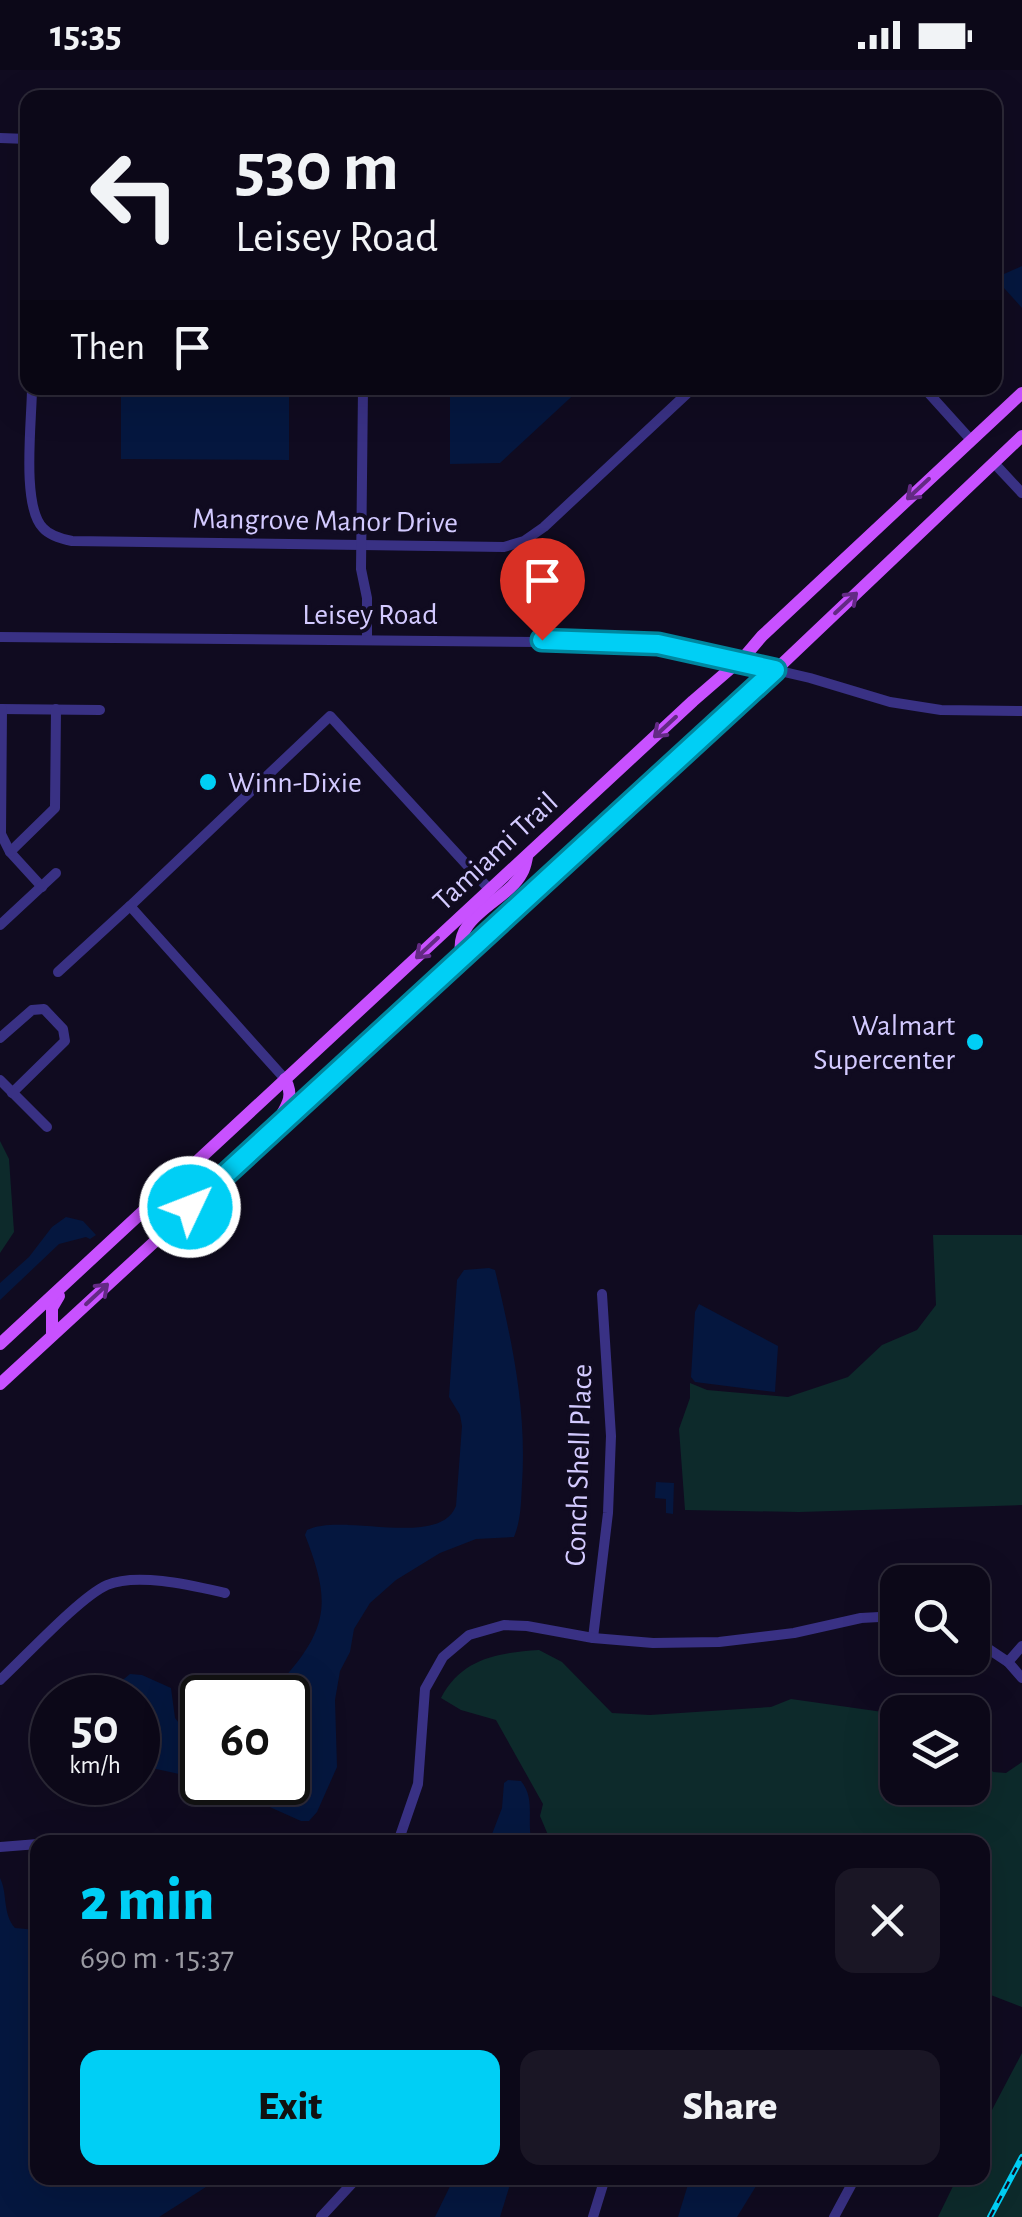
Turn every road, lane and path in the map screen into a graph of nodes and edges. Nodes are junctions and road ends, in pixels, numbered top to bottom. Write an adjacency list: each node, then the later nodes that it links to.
1 (1022, 392): 7 (main road, Tamiami Trail)
2 (32, 395): 10 (street, Mangrove Manor Drive)
3 (363, 395): 10 (street)
4 (685, 395): 10 (street, Mangrove Manor Drive)
5 (930, 395): 7 (street)
6 (1022, 436): 8 (main road, Tamiami Trail)
7 (971, 440): 13 (main road, Tamiami Trail, one-way to 13)
8 (994, 463): 9 (street); 14 (main road, Tamiami Trail, one-way to 8)
9 (1022, 493)
10 (362, 544): 12 (street)
11 (0, 637): 12 (street, Leisey Road)
12 (367, 639): 13 (street, Leisey Road)
13 (738, 662): 14 (street, Leisey Road); 20 (main road, Tamiami Trail, one-way to 20)
14 (775, 670): 18 (street, Leisey Road); 26 (main road, Tamiami Trail)
15 (1, 709): 16 (street); 19 (street)
16 (56, 709): 17 (street); 19 (street)
17 (100, 710)
18 (1022, 712)
19 (10, 852): 22 (street)
20 (528, 854): 23 (main road, Tamiami Trail); 26 (main road)
21 (56, 873): 22 (street)
22 (42, 886): 25 (street)
23 (490, 890): 24 (street); 30 (main road, Tamiami Trail, one-way to 30)
24 (130, 906): 27 (street); 30 (street)
25 (0, 925)
26 (462, 956): 33 (main road, Tamiami Trail)
27 (58, 972)
28 (0, 1038): 31 (street)
29 (0, 1080): 31 (street)
30 (285, 1080): 33 (main road); 34 (main road, Tamiami Trail)
31 (12, 1093): 32 (street)
32 (47, 1128)
33 (273, 1130): 36 (main road, Tamiami Trail, one-way to 33)
34 (68, 1280): 36 (main road); 37 (main road, Tamiami Trail)
35 (602, 1294): 41 (street, Conch Shell Place)
36 (52, 1336): 38 (main road, Tamiami Trail)
37 (0, 1344)
38 (0, 1384)
39 (225, 1594): 46 (street)
40 (880, 1617): 41 (street)
41 (592, 1638): 47 (street)
42 (1022, 1646): 44 (street)
43 (990, 1650): 44 (street)
44 (1008, 1662): 45 (street)
45 (1022, 1678)
46 (0, 1680)
47 (400, 1835)
48 (30, 1845): 49 (street)
49 (0, 1847)
50 (351, 2185): 53 (street)
51 (604, 2185): 54 (street)
52 (851, 2185): 55 (street)
53 (322, 2217)
54 (593, 2217)
55 (834, 2217)

